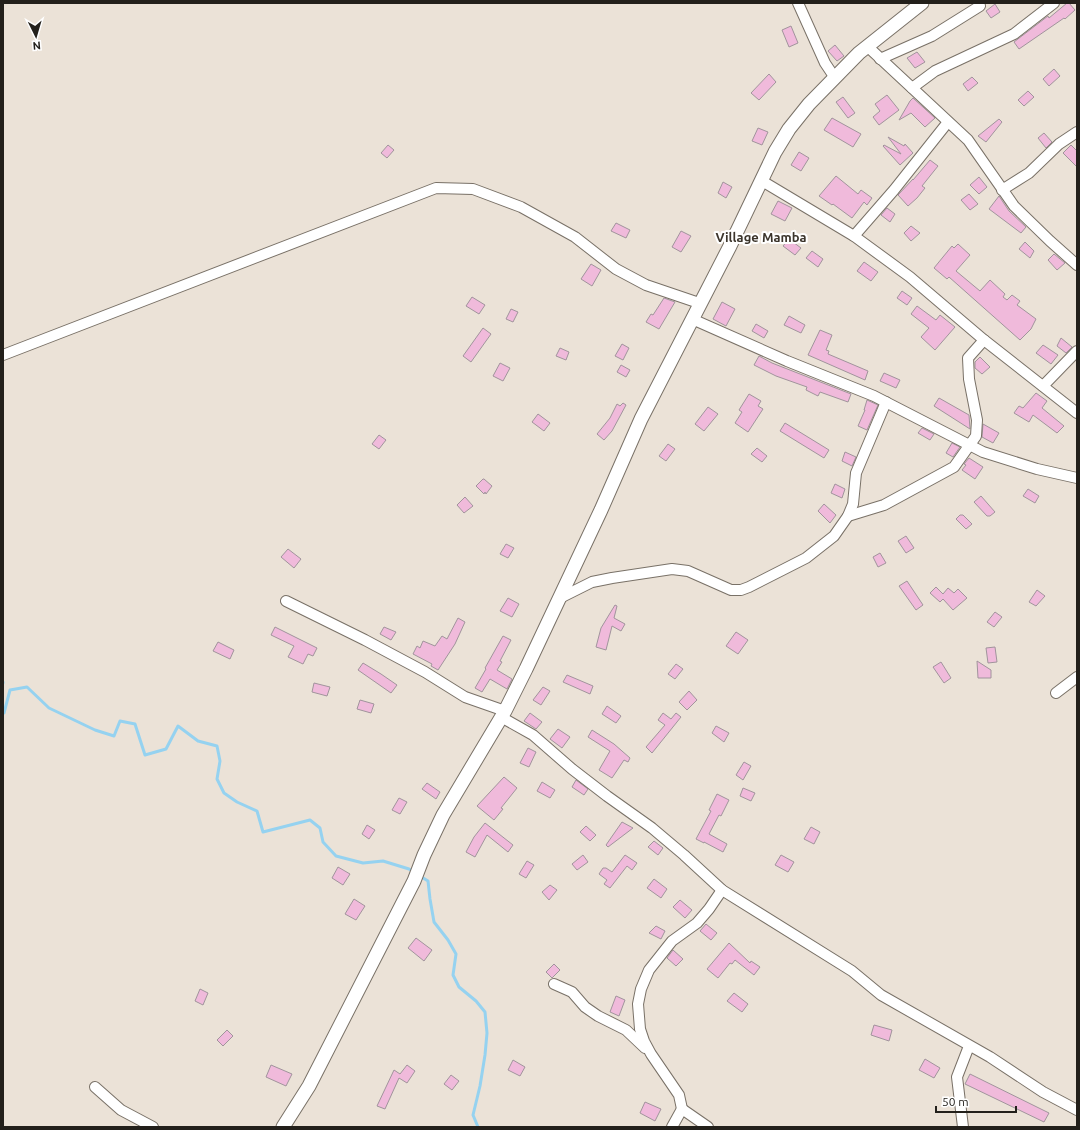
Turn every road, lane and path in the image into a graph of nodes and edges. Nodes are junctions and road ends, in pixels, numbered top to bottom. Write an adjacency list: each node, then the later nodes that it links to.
1 (798, 3): 7 (street)
2 (922, 3): 5 (street)
3 (1054, 3): 8 (street)
4 (980, 6): 6 (street)
5 (867, 46): 6 (street); 7 (street)
6 (880, 59): 8 (street)
7 (835, 78): 11 (street)
8 (912, 88): 9 (street)
9 (948, 122): 12 (street); 13 (street)
10 (1077, 132): 12 (street)
11 (762, 181): 13 (street); 15 (street)
12 (1002, 190): 14 (street)
13 (854, 236): 17 (street)
14 (1077, 265)
15 (700, 303): 16 (street); 19 (street)
16 (692, 319): 21 (street); 26 (street)
17 (984, 340): 20 (street); 23 (street)
18 (1077, 351): 20 (street)
19 (3, 355)
20 (1043, 386): 22 (street)
21 (886, 402): 23 (street); 25 (street)
22 (1077, 413)
23 (970, 445): 24 (street); 25 (street)
24 (1077, 478)
25 (848, 516): 26 (street)
26 (560, 598): 30 (street)
27 (286, 601): 30 (street)
28 (1077, 677): 29 (street)
29 (1056, 693)
30 (503, 714): 31 (street); 39 (street)
31 (722, 890): 33 (street); 34 (street)
32 (554, 984): 34 (street)
33 (969, 1046): 37 (street); 42 (street)
34 (651, 1054): 36 (street)
35 (94, 1087): 38 (street)
36 (682, 1109): 40 (street); 41 (street)
37 (1077, 1110)
38 (153, 1127)
39 (283, 1127)
40 (672, 1127)
41 (708, 1127)
42 (963, 1127)

